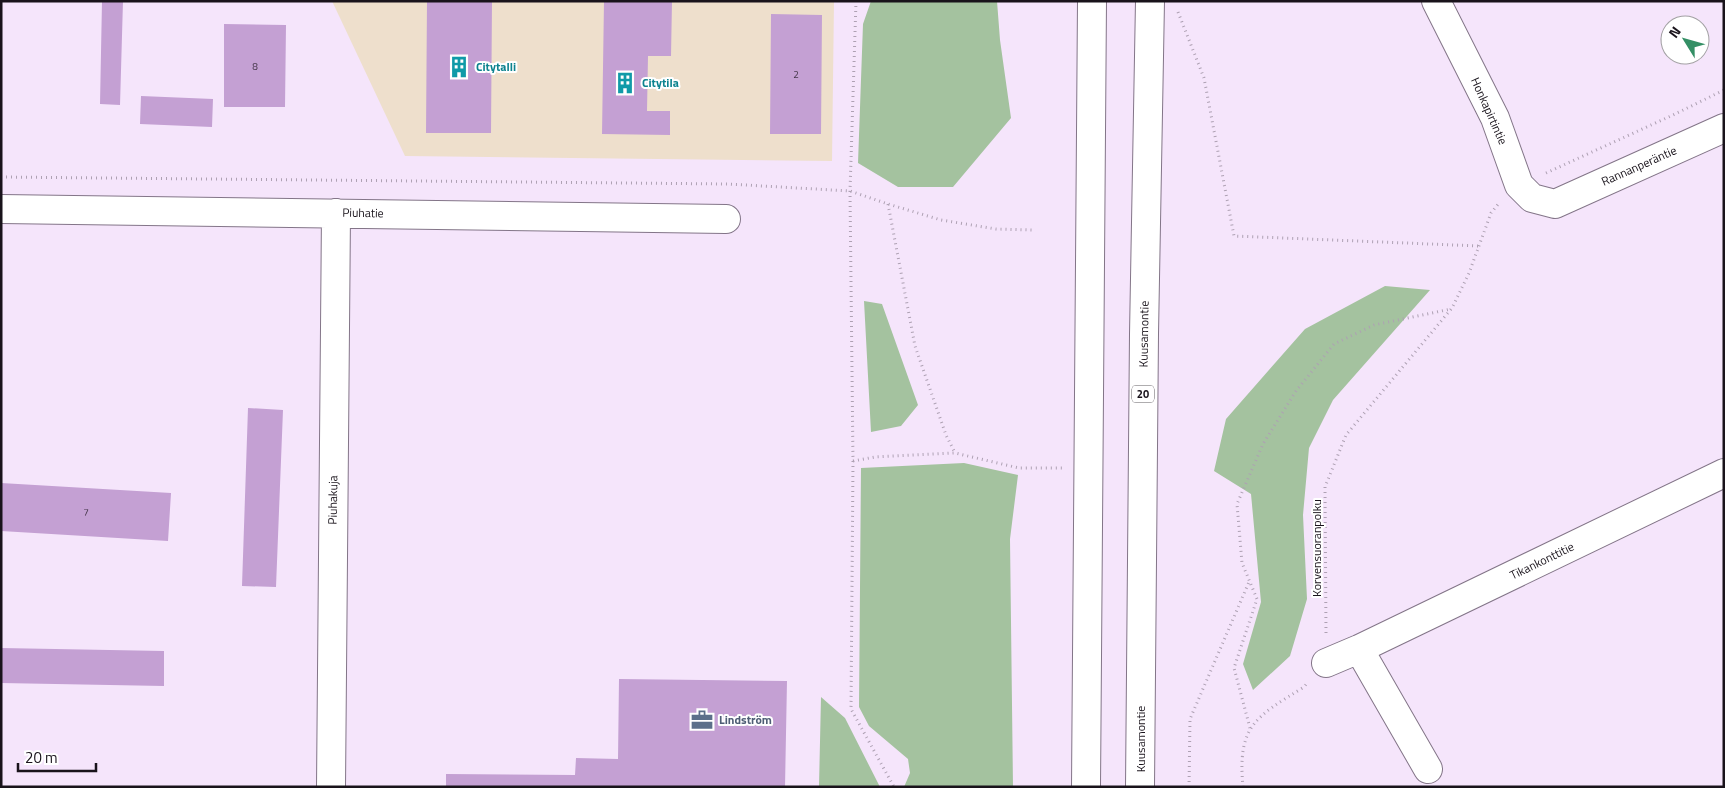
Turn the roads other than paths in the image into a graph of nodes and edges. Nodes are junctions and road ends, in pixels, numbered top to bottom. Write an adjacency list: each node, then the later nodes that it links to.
1 (1085, 1): 5 (main road)
2 (1092, 1): 5 (main road)
3 (1150, 1): 17 (main road, Kuusamontie / 20)
4 (1436, 1): 7 (main road, Honkapirtintie)
5 (1091, 79): 16 (main road)
6 (1724, 128): 7 (main road, Rannanperäntie)
7 (1555, 204)
8 (1, 209): 9 (main road, Piuhatie)
9 (336, 213): 10 (main road, Piuhatie); 15 (main road, Piuhakuja)
10 (726, 220)
11 (1724, 473): 12 (main road, Tikankonttitie)
12 (1359, 649): 13 (main road, Tikankonttitie); 14 (main road)
13 (1326, 662)
14 (1428, 769)
15 (331, 787)
16 (1086, 787)
17 (1140, 787)

